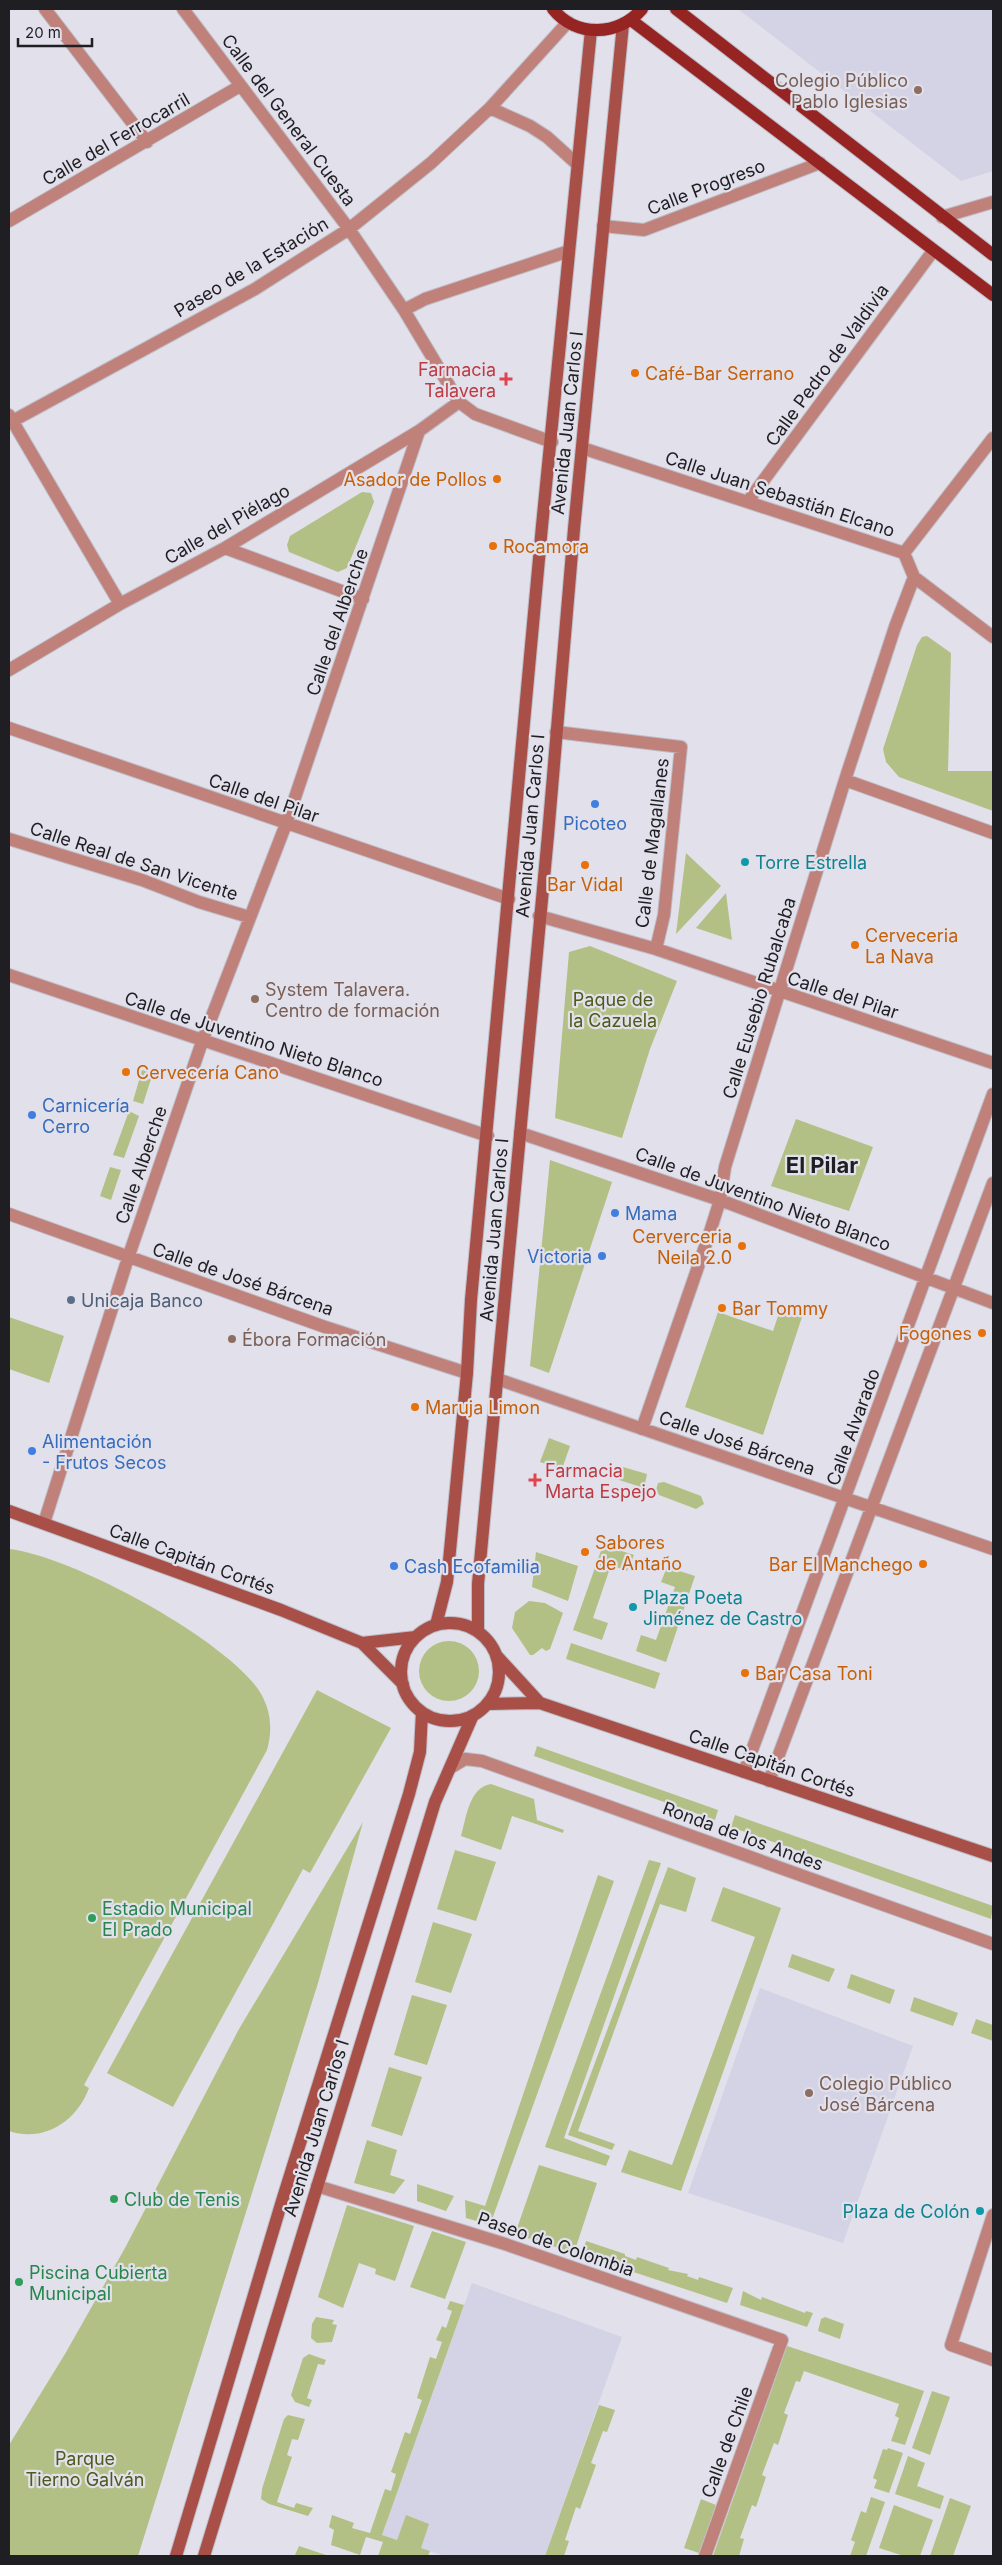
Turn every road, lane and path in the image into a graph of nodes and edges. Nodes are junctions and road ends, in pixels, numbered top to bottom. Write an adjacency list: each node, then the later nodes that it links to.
1 (46, 9): 11 (street)
2 (183, 9): 9 (street, Calle del General Cuesta)
3 (553, 9): 6 (main road)
4 (642, 9): 7 (main road)
5 (676, 9): 15 (main road)
6 (568, 22): 8 (main road); 10 (street, Paseo de la Estación)
7 (627, 22): 8 (main road); 12 (main road); 17 (street, Avenida Juan Carlos I)
8 (591, 30): 13 (street, Avenida Juan Carlos I)
9 (240, 86): 11 (street, Calle del Ferrocarril); 18 (street, Calle del General Cuesta)
10 (490, 108): 13 (street); 18 (street, Paseo de la Estación)
11 (148, 142): 16 (street, Calle del Ferrocarril)
12 (820, 163): 17 (street, Calle Progreso); 20 (main road)
13 (577, 164): 19 (street, Avenida Juan Carlos I)
14 (993, 202): 15 (street)
15 (942, 216): 21 (main road)
16 (9, 221)
17 (603, 226): 29 (street, Avenida Juan Carlos I)
18 (348, 229): 23 (street, Calle del General Cuesta); 25 (street, Paseo de la Estación)
19 (569, 251): 23 (street); 28 (street, Avenida Juan Carlos I)
20 (934, 251): 22 (main road); 30 (street, Calle Pedro de Valdivia)
21 (993, 255)
22 (993, 295)
23 (404, 310): 24 (street, Calle del General Cuesta)
24 (459, 402): 26 (street, Calle del Piélago); 28 (street)
25 (10, 420): 35 (street)
26 (419, 431): 31 (street, Calle del Piélago); 34 (street, Calle del Alberche)
27 (993, 438): 32 (street)
28 (552, 442): 44 (street, Avenida Juan Carlos I)
29 (582, 448): 30 (street, Calle Juan Sebastián Elcano); 39 (street, Avenida Juan Carlos I)
30 (749, 500): 32 (street, Calle Juan Sebastián Elcano)
31 (225, 548): 34 (street); 35 (street, Calle del Piélago)
32 (904, 552): 33 (street, Calle Juan Sebastián Elcano)
33 (914, 577): 36 (street); 40 (street, Calle Eusebio Rubalcaba)
34 (363, 600): 41 (street, Calle del Alberche)
35 (120, 604): 37 (street, Calle del Piélago)
36 (993, 637)
37 (9, 670)
38 (9, 728): 41 (street, Calle del Pilar)
39 (556, 732): 45 (street, Avenida Juan Carlos I); 47 (street, Calle de Magallanes)
40 (844, 780): 42 (street); 49 (street, Calle Eusebio Rubalcaba)
41 (286, 824): 44 (street, Calle del Pilar); 46 (street, Calle Alberche)
42 (993, 834)
43 (9, 839): 46 (street, Calle Real de San Vicente)
44 (509, 899): 54 (street, Avenida Juan Carlos I)
45 (539, 916): 47 (street, Calle del Pilar); 53 (street, Avenida Juan Carlos I)
46 (249, 917): 50 (street, Calle Alberche)
47 (656, 949): 49 (street, Calle del Pilar)
48 (9, 975): 50 (street, Calle de Juventino Nieto Blanco)
49 (780, 993): 51 (street, Calle del Pilar); 56 (street, Calle Eusebio Rubalcaba)
50 (202, 1042): 54 (street, Calle de Juventino Nieto Blanco); 58 (street, Calle Alberche)
51 (993, 1063)
52 (993, 1094): 59 (street, Calle Alvarado)
53 (520, 1132): 56 (street, Calle de Juventino Nieto Blanco); 63 (street, Avenida Juan Carlos I)
54 (488, 1136): 62 (street, Avenida Juan Carlos I)
55 (993, 1183): 60 (street)
56 (720, 1200): 59 (street, Calle de Juventino Nieto Blanco); 64 (street, Calle Eusebio Rubalcaba)
57 (9, 1214): 58 (street, Calle de José Bárcena)
58 (128, 1258): 62 (street, Calle de José Bárcena); 68 (street, Calle Alberche)
59 (927, 1276): 60 (street, Calle de Juventino Nieto Blanco); 65 (street, Calle Alvarado)
60 (956, 1287): 61 (street, Calle de Juventino Nieto Blanco); 66 (street)
61 (993, 1303)
62 (468, 1373): 70 (street, Avenida Juan Carlos I)
63 (497, 1379): 64 (street, Calle José Bárcena); 71 (street, Avenida Juan Carlos I)
64 (642, 1429): 65 (street, Calle José Bárcena)
65 (846, 1499): 66 (street, Calle José Bárcena); 83 (street, Calle Alvarado)
66 (873, 1508): 69 (street, Calle José Bárcena); 84 (street)
67 (9, 1511): 68 (street, Calle Capitán Cortés)
68 (44, 1524): 73 (street, Calle Capitán Cortés)
69 (993, 1549)
70 (436, 1625): 71 (street); 72 (street, Calle Capitán Cortés)
71 (478, 1632): 74 (street, Calle Capitán Cortés)
72 (416, 1637): 73 (street, Calle Capitán Cortés); 75 (street, Calle Capitán Cortés)
73 (362, 1643): 75 (street, Calle Capitán Cortés)
74 (496, 1655): 76 (street, Calle Capitán Cortés); 77 (street)
75 (403, 1684): 78 (street, Calle Capitán Cortés)
76 (540, 1703): 77 (street, Calle Capitán Cortés); 83 (street, Calle Capitán Cortés)
77 (487, 1704): 79 (street)
78 (422, 1712): 79 (street); 91 (street, Avenida Juan Carlos I)
79 (473, 1715): 80 (street, Avenida Juan Carlos I)
80 (464, 1736): 81 (street); 82 (street, Avenida Juan Carlos I)
81 (482, 1761): 82 (street, Ronda de los Andes); 86 (street, Ronda de los Andes)
82 (450, 1768): 87 (street, Avenida Juan Carlos I)
83 (744, 1772): 84 (street, Calle Capitán Cortés)
84 (769, 1781): 85 (street, Calle Capitán Cortés)
85 (993, 1856)
86 (993, 1944)
87 (317, 2186): 89 (street, Paseo de Colombia); 92 (street, Avenida Juan Carlos I)
88 (993, 2215): 90 (street)
89 (782, 2340): 93 (street, Calle de Chile)
90 (993, 2360)
91 (176, 2556)
92 (204, 2556)
93 (705, 2556)

